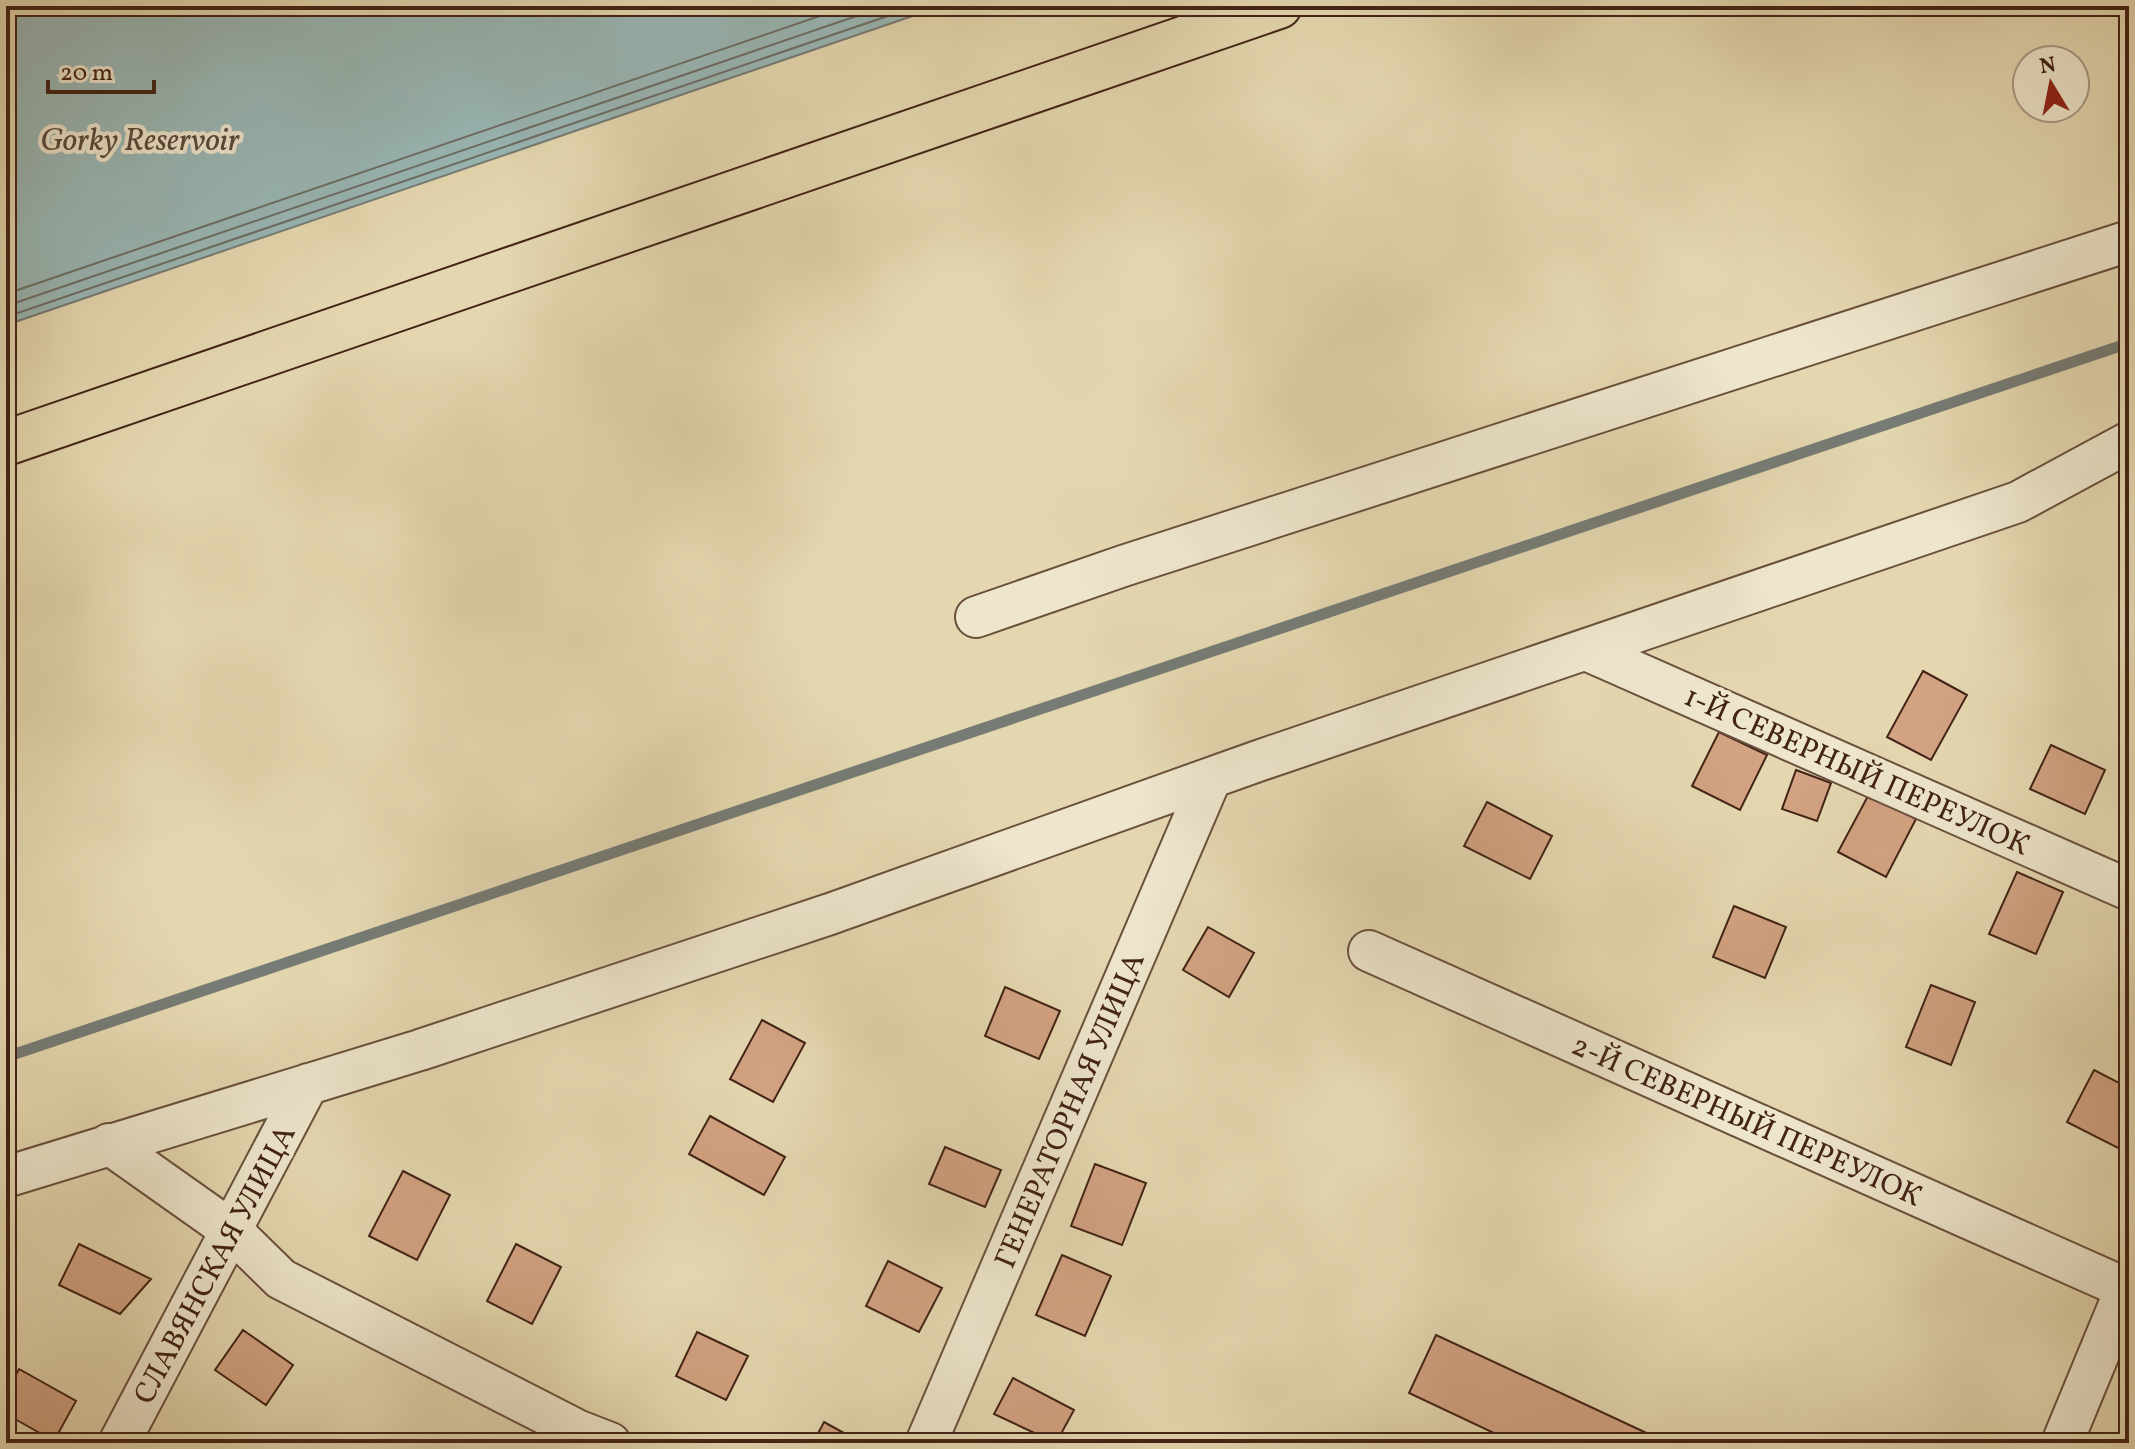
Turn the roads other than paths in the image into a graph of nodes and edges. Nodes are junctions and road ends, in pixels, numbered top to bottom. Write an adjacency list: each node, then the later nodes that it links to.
1 (1279, 6): 4 (main road)
2 (2129, 241): 5 (street)
3 (2129, 442): 6 (street)
4 (6, 443)
5 (976, 617)
6 (1586, 650): 7 (street); 8 (street, 1-Й СЕВЕРНЫЙ ПЕРЕУЛОК)
7 (1211, 778): 10 (street); 17 (street, ГЕНЕРАТОРНАЯ УЛИЦА)
8 (2129, 890)
9 (1369, 951): 14 (street, 2-Й СЕВЕРНЫЙ ПЕРЕУЛОК)
10 (308, 1084): 11 (street); 13 (street, СЛАВЯНСКАЯ УЛИЦА)
11 (109, 1144): 12 (street); 13 (street)
12 (6, 1177)
13 (232, 1231): 15 (street); 16 (street, СЛАВЯНСКАЯ УЛИЦА)
14 (2128, 1287): 18 (street)
15 (587, 1439)
16 (119, 1443)
17 (926, 1443)
18 (2062, 1443)

